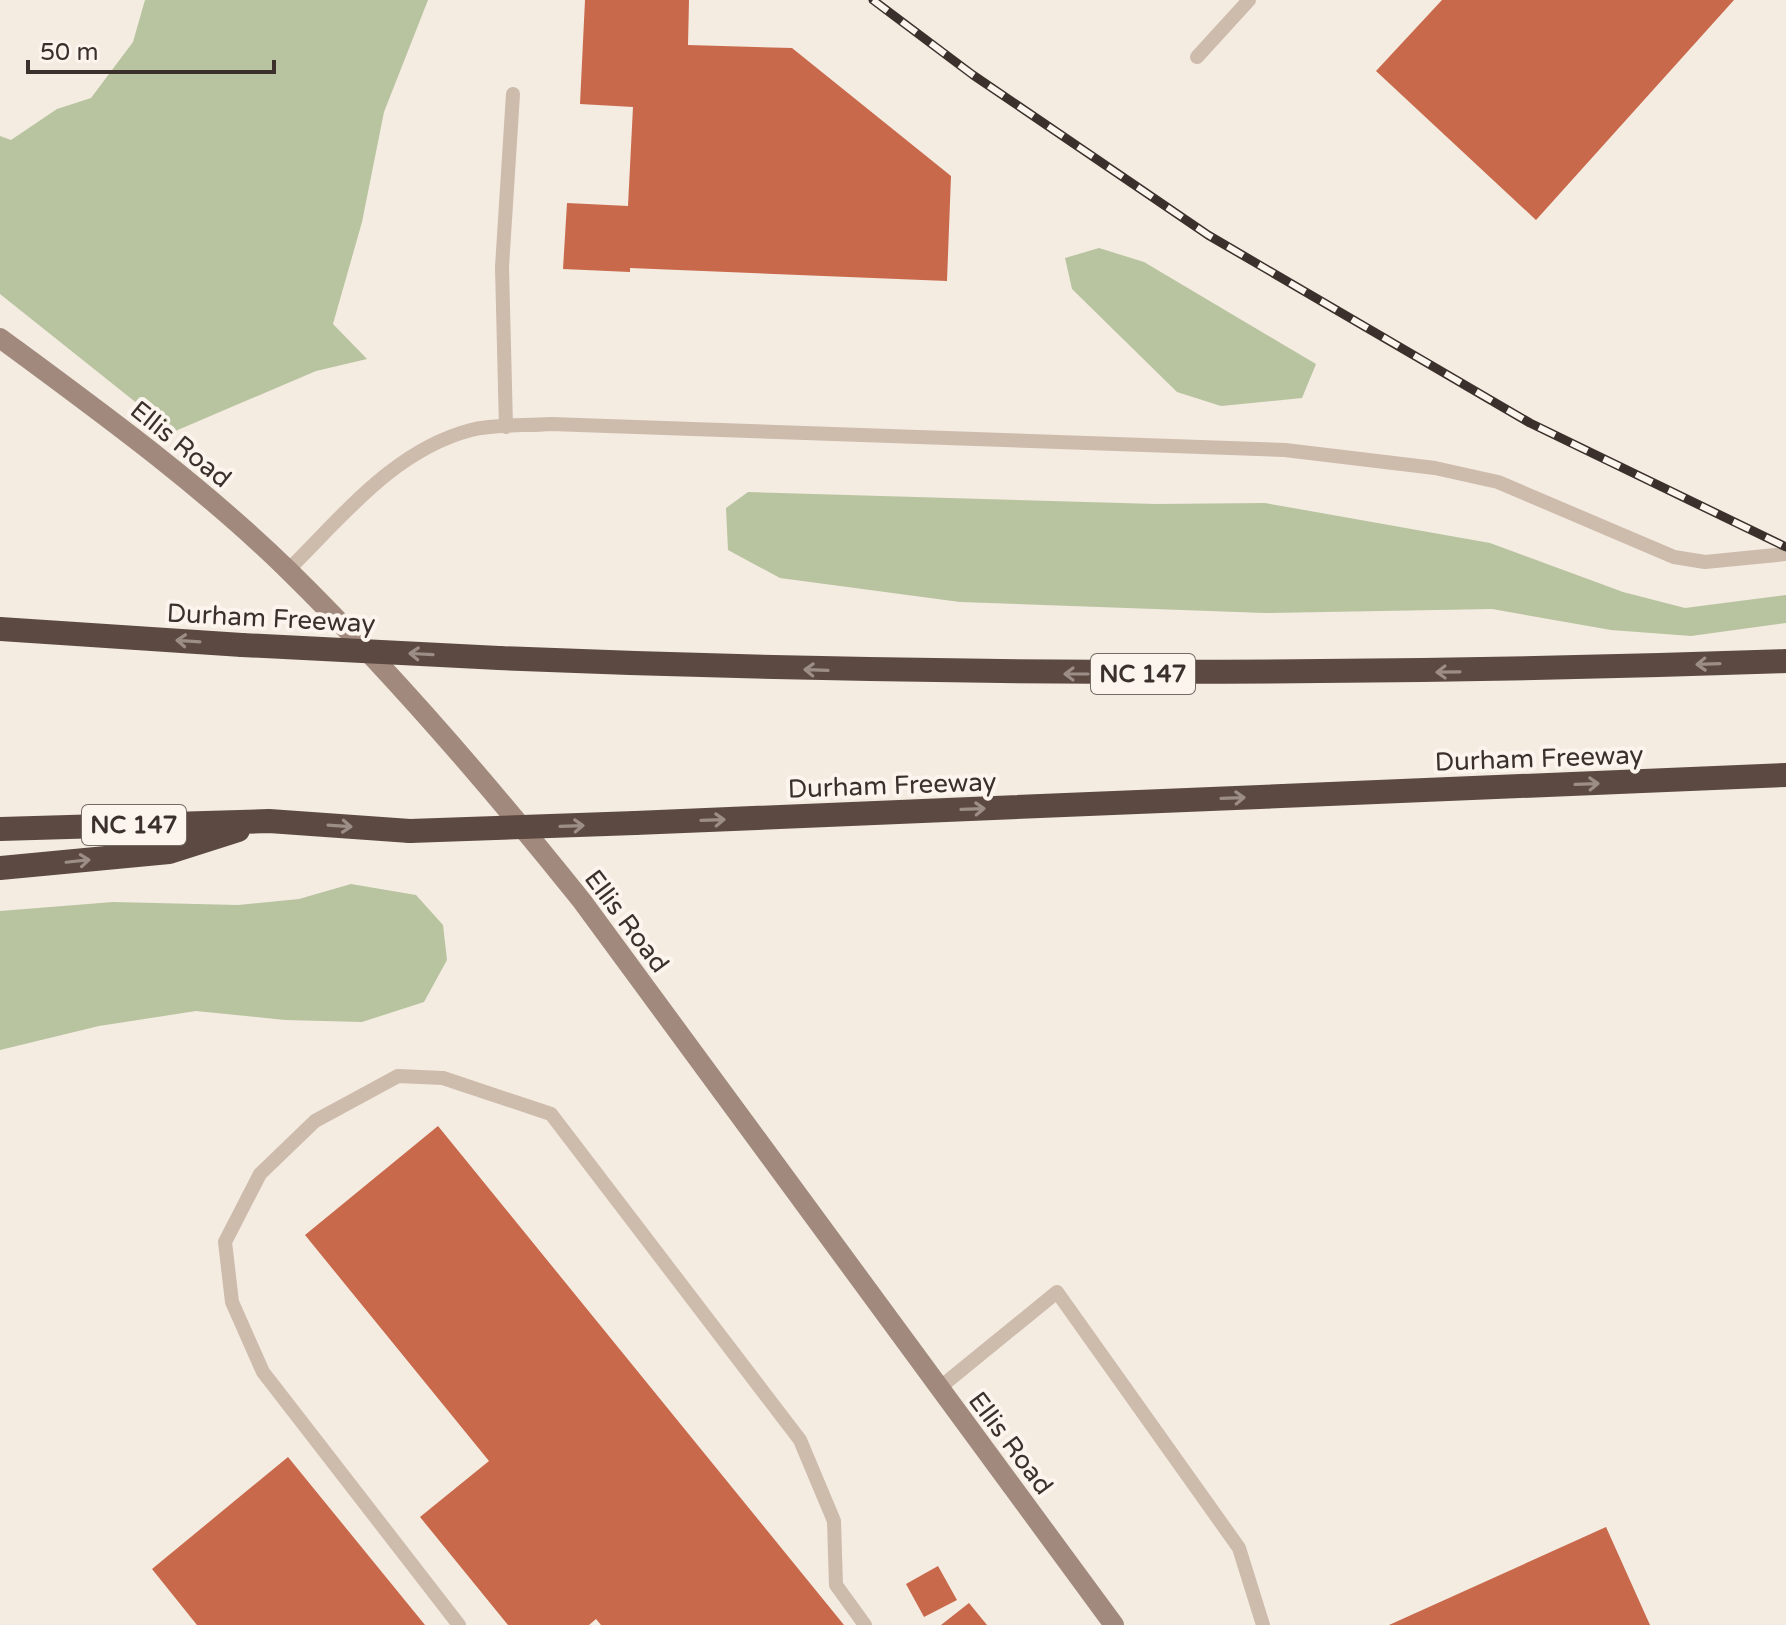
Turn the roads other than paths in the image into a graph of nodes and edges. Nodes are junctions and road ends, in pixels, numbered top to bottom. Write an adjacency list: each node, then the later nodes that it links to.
1 (1249, 0): 2 (lane)
2 (1197, 57)
3 (513, 94): 5 (lane)
4 (0, 338): 7 (main road, Ellis Road)
5 (506, 427): 6 (lane); 7 (lane)
6 (1786, 554)
7 (288, 570): 16 (main road, Ellis Road)
8 (0, 618): 10 (highway)
9 (0, 629): 10 (highway, Durham Freeway / NC 147)
10 (135, 638): 11 (highway, Durham Freeway / NC 147, one-way to 10, bridge)
11 (1786, 661)
12 (1786, 775): 13 (highway, Durham Freeway / NC 147, one-way to 12, bridge)
13 (269, 821): 14 (highway, Durham Freeway / NC 147); 15 (highway, one-way to 13)
14 (0, 829)
15 (0, 868)
16 (938, 1389): 19 (main road, Ellis Road); 20 (lane)
17 (459, 1625): 18 (lane)
18 (865, 1625)
19 (1114, 1625)
20 (1263, 1625)

